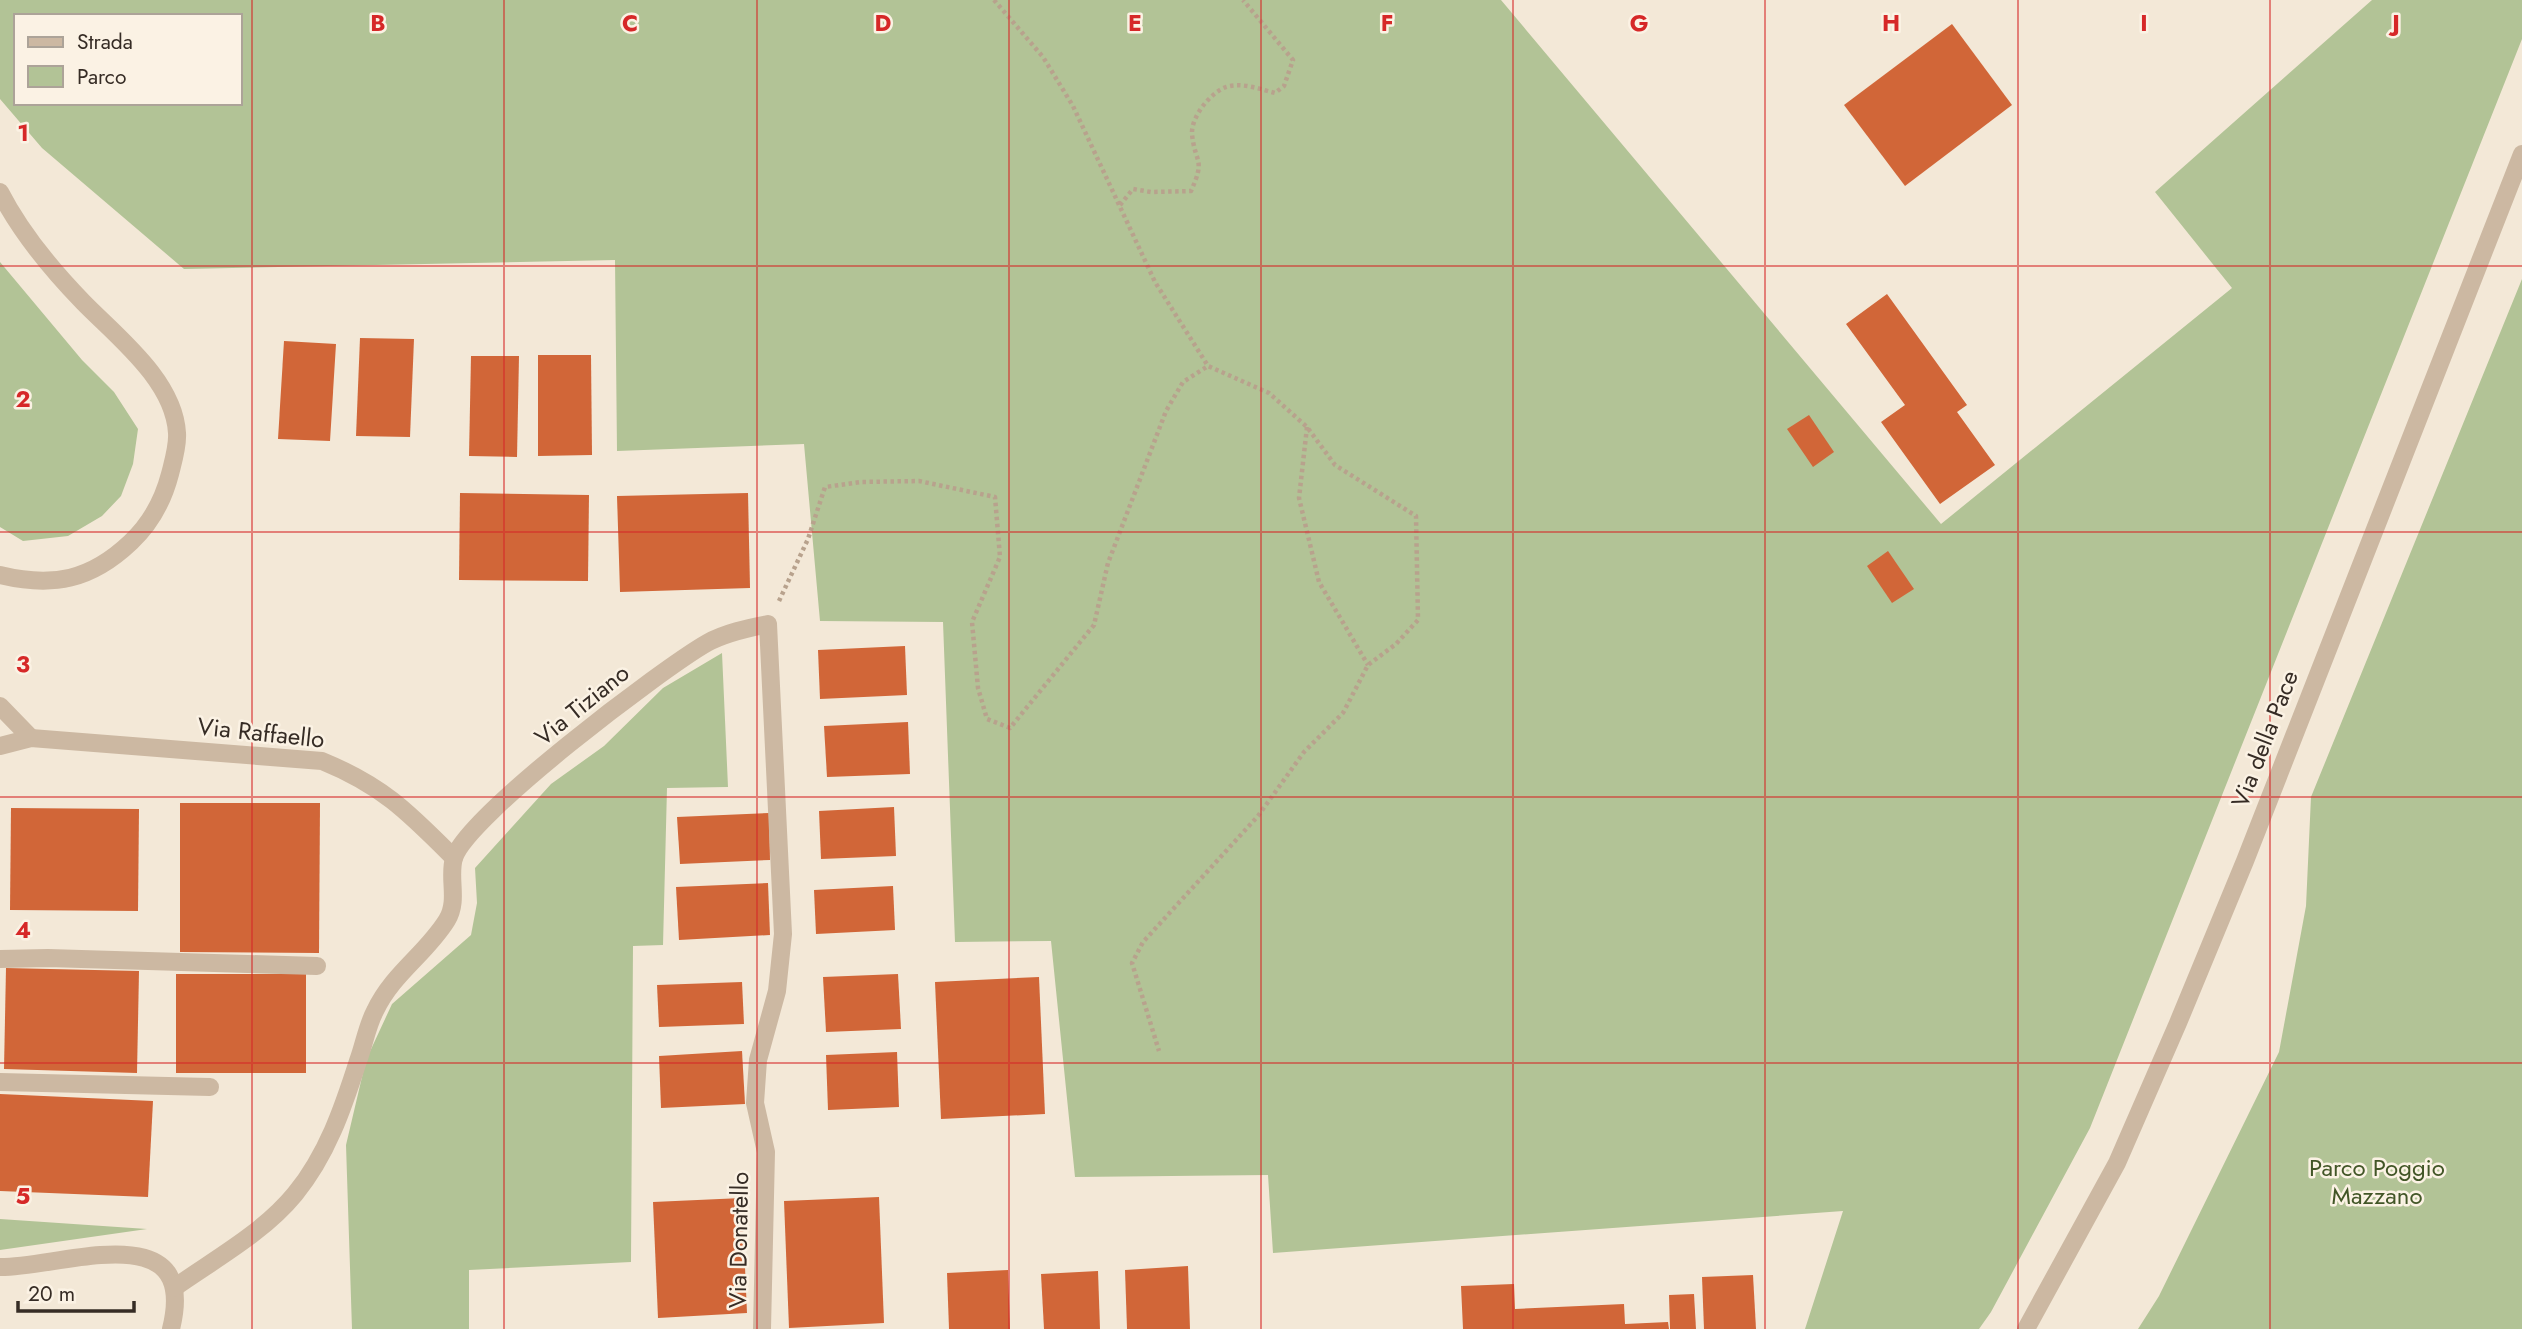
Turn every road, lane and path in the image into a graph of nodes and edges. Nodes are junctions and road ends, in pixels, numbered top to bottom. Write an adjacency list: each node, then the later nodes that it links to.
1 (995, 0): 5 (path)
2 (1243, 0): 5 (path)
3 (2522, 154): 24 (street, Via della Pace)
4 (0, 192): 8 (street)
5 (1120, 206): 6 (path)
6 (1208, 366): 7 (path); 9 (path)
7 (1307, 426): 10 (path); 10 (path)
8 (0, 575)
9 (768, 624): 14 (street, Via Tiziano); 23 (street, Via Donatello)
10 (1368, 665): 17 (path)
11 (0, 706): 12 (street)
12 (31, 738): 13 (street, Via Raffaello); 14 (street, Via Raffaello)
13 (0, 746)
14 (454, 858): 21 (street)
15 (0, 959): 16 (street)
16 (317, 966)
17 (1159, 1051)
18 (0, 1082): 19 (street)
19 (210, 1087)
20 (0, 1267): 21 (street)
21 (174, 1288): 22 (street)
22 (172, 1329)
23 (762, 1329)
24 (2026, 1329)

